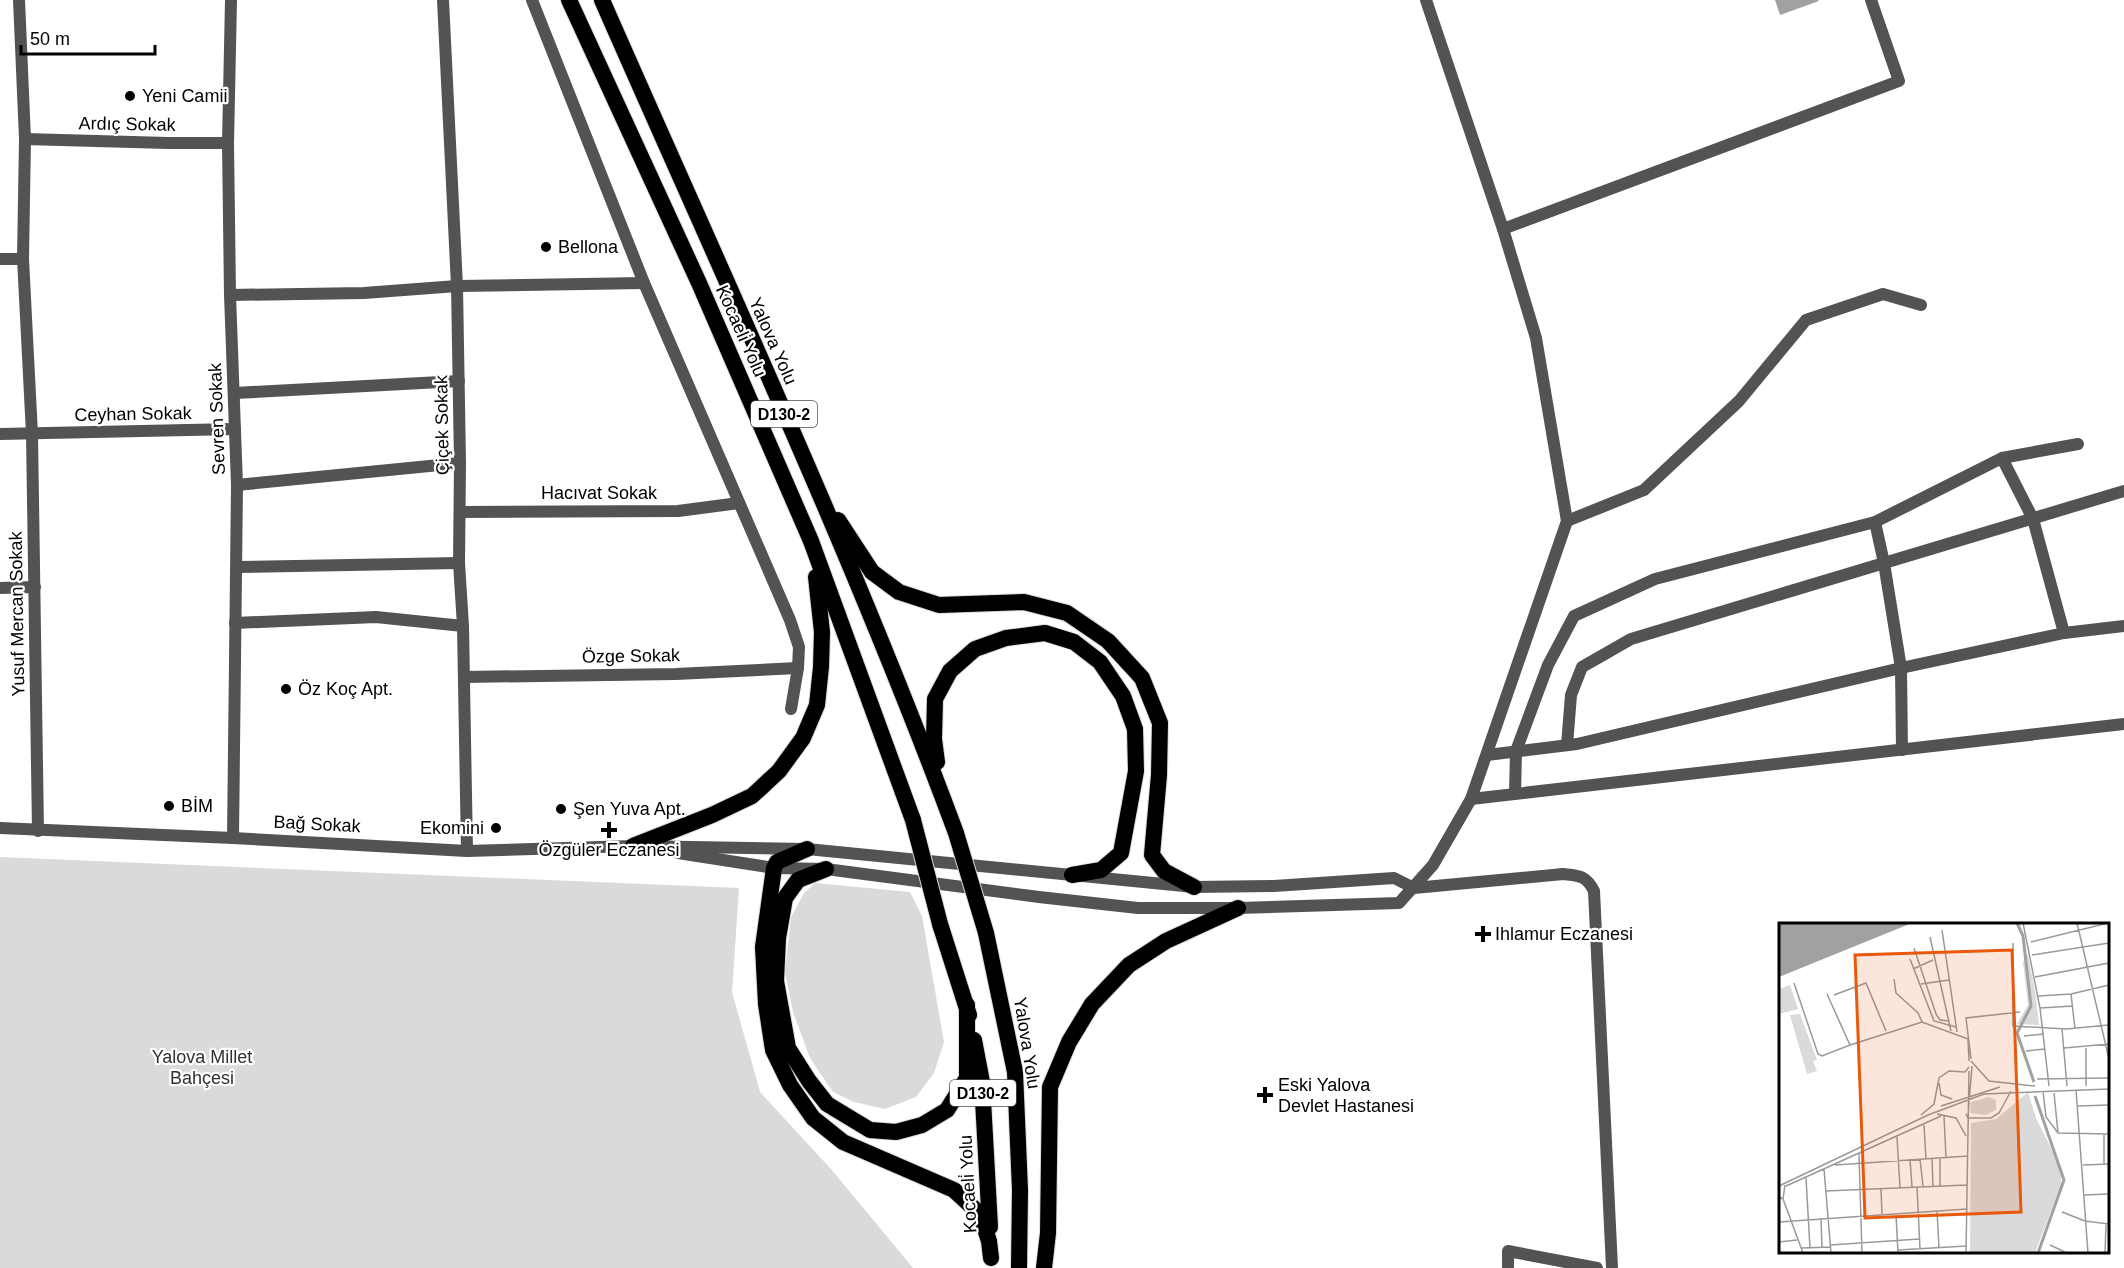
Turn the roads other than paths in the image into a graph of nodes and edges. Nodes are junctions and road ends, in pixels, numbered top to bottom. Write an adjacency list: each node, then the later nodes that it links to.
1 (19, 0): 9 (street, Yusuf Mercan Sokak)
2 (231, 0): 10 (street, Sevren Sokak)
3 (443, 0): 15 (street, Çiçek Sokak)
4 (532, 0): 14 (street)
5 (569, 0): 34 (highway, Kocaeli̇ Yolu / D130-2)
6 (602, 0): 27 (highway, Yalova Yolu / D130-2)
7 (1426, 0): 11 (street)
8 (1871, 0): 11 (street)
9 (25, 139): 10 (street, Ardıç Sokak); 13 (street, Yusuf Mercan Sokak)
10 (228, 142): 16 (street, Sevren Sokak)
11 (1503, 229): 32 (street)
12 (0, 259): 13 (street)
13 (23, 259): 22 (street, Yusuf Mercan Sokak)
14 (644, 283): 15 (street); 29 (street)
15 (457, 286): 16 (street); 18 (street, Çiçek Sokak)
16 (230, 295): 19 (street, Sevren Sokak)
17 (1921, 305): 32 (street)
18 (459, 381): 19 (street); 25 (street, Çiçek Sokak)
19 (235, 393): 20 (street, Sevren Sokak)
20 (236, 429): 22 (street, Ceyhan Sokak); 26 (street, Sevren Sokak)
21 (0, 434): 22 (street, Ceyhan Sokak)
22 (32, 434): 38 (street, Yusuf Mercan Sokak)
23 (2078, 444): 24 (street)
24 (2002, 458): 31 (street); 33 (street)
25 (460, 463): 26 (street); 30 (street, Çiçek Sokak)
26 (237, 484): 37 (street, Sevren Sokak)
27 (817, 489): 54 (highway, Yalova Yolu / D130-2); 65 (highway)
28 (2124, 491): 31 (street)
29 (739, 503): 30 (street, Hacıvat Sokak); 44 (street)
30 (460, 512): 35 (street, Çiçek Sokak)
31 (2033, 519): 36 (street); 43 (street)
32 (1568, 521): 52 (street)
33 (1875, 522): 36 (street); 51 (street)
34 (811, 541): 59 (highway); 68 (highway, Kocaeli̇ Yolu / D130-2, bridge)
35 (459, 563): 37 (street); 41 (street, Çiçek Sokak)
36 (1884, 563): 45 (street); 49 (street)
37 (237, 567): 40 (street, Sevren Sokak)
38 (35, 587): 39 (street); 57 (street, Yusuf Mercan Sokak)
39 (0, 588)
40 (235, 622): 41 (street); 58 (street, Sevren Sokak)
41 (463, 626): 46 (street, Çiçek Sokak)
42 (2124, 626): 43 (street)
43 (2064, 633): 45 (street)
44 (798, 668): 46 (street, Özge Sokak); 47 (street)
45 (1901, 668): 49 (street); 50 (street)
46 (464, 677): 61 (street, Çiçek Sokak)
47 (791, 709)
48 (2124, 724): 50 (street)
49 (1567, 745): 51 (street)
50 (1902, 750): 53 (street)
51 (1516, 751): 52 (street); 53 (street)
52 (1487, 755): 55 (street)
53 (1515, 794): 55 (street)
54 (942, 796): 64 (highway); 70 (highway, Yalova Yolu / D130-2, bridge)
55 (1471, 799): 66 (street)
56 (0, 828): 57 (street, Bağ Sokak)
57 (38, 831): 58 (street, Bağ Sokak)
58 (233, 838): 61 (street, Bağ Sokak)
59 (633, 846): 60 (street); 61 (street, Bağ Sokak); 62 (street)
60 (807, 849): 62 (highway); 64 (street)
61 (467, 851)
62 (774, 868): 63 (street); 69 (highway)
63 (826, 869): 67 (street); 68 (highway)
64 (1072, 875): 65 (street)
65 (1194, 887): 66 (street)
66 (1414, 888): 67 (street); 74 (street)
67 (1238, 908): 71 (highway)
68 (967, 1005): 69 (highway, Kocaeli̇ Yolu / D130-2)
69 (991, 1263)
70 (1019, 1268)
71 (1044, 1268)
72 (1508, 1268): 73 (street)
73 (1597, 1268)
74 (1612, 1268)

